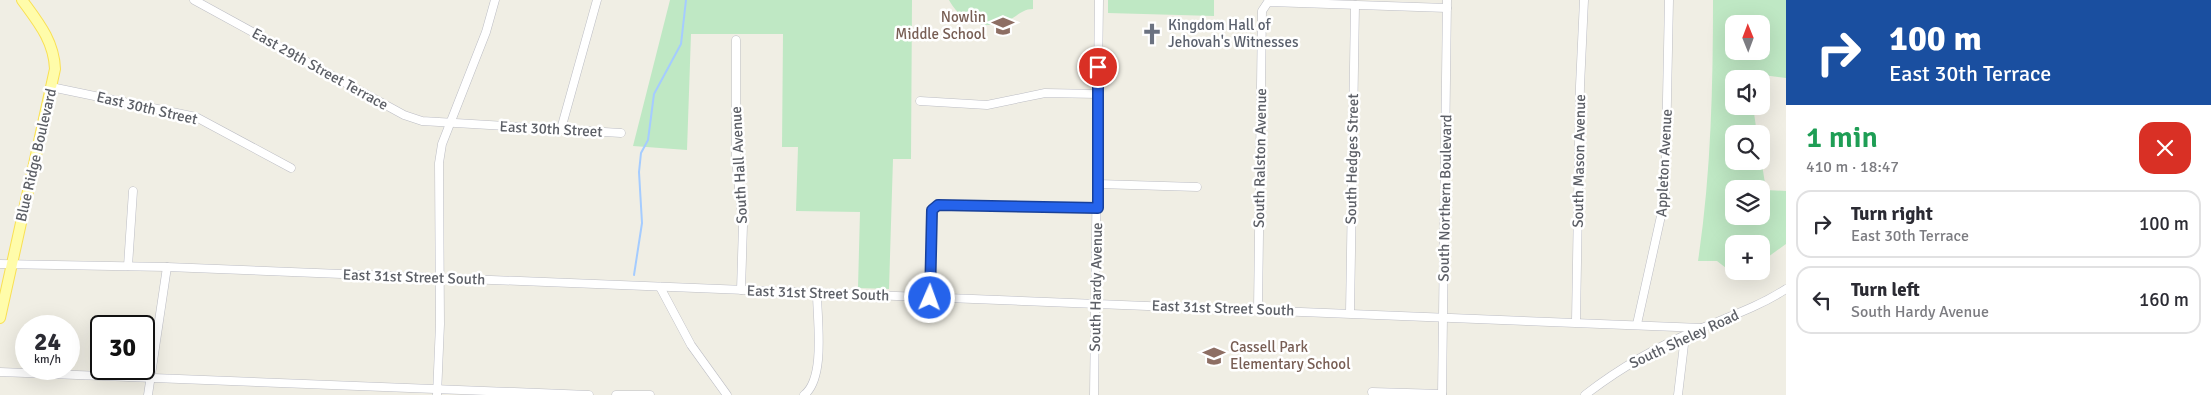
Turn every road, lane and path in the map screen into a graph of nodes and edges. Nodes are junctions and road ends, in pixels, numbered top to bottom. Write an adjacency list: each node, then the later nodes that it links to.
1 (22, 0): 11 (main road, Blue Ridge Boulevard)
2 (194, 0): 14 (street, East 29th Street Terrace)
3 (495, 0): 14 (street)
4 (597, 0): 15 (street)
5 (1099, 0): 12 (street, South Hardy Avenue)
6 (1584, 0): 37 (street, South Mason Avenue)
7 (1669, 0): 38 (street, Appleton Avenue)
8 (1447, 4): 9 (street); 35 (street, South Northern Boulevard)
9 (1355, 5): 33 (street, South Ralston Avenue); 34 (street, South Hedges Street)
10 (736, 40): 29 (street, South Hall Avenue)
11 (51, 87): 17 (street, East 30th Street); 23 (main road, Blue Ridge Boulevard)
12 (1098, 94): 13 (street); 18 (street, South Hardy Avenue)
13 (920, 101)
14 (450, 124): 15 (street, East 30th Street); 26 (street)
15 (561, 129): 16 (street, East 30th Street)
16 (621, 133)
17 (290, 168)
18 (1098, 184): 19 (street); 21 (street, South Hardy Avenue)
19 (1197, 187)
20 (133, 191): 24 (street)
21 (1098, 208): 31 (street); 32 (street, South Hardy Avenue)
22 (0, 264): 23 (street, East 31st Street South)
23 (11, 264): 24 (street, East 31st Street South); 36 (main road, Blue Ridge Boulevard)
24 (128, 266): 25 (street, East 31st Street South)
25 (166, 267): 26 (street, East 31st Street South); 41 (street)
26 (439, 278): 27 (street, East 31st Street South); 46 (street)
27 (660, 287): 29 (street, East 31st Street South); 53 (street)
28 (1786, 289): 39 (street, South Sheley Road)
29 (741, 290): 30 (street, East 31st Street South)
30 (817, 293): 31 (street, East 31st Street South); 54 (street)
31 (930, 298): 32 (street, East 31st Street South)
32 (1096, 304): 33 (street, East 31st Street South); 55 (street, South Hardy Avenue)
33 (1258, 309): 34 (street, East 31st Street South)
34 (1350, 313): 35 (street, East 31st Street South)
35 (1444, 317): 37 (street, East 31st Street South); 48 (street, South Northern Boulevard)
36 (0, 318)
37 (1576, 321): 38 (street, East 31st Street South)
38 (1637, 324): 39 (street, East 31st Street South)
39 (1702, 328): 40 (street, South Sheley Road)
40 (1685, 336): 56 (street, South Sheley Road); 57 (street)
41 (155, 343)
42 (0, 372): 43 (street)
43 (90, 376)
44 (155, 378): 46 (street)
45 (150, 380): 49 (street)
46 (437, 392): 50 (street)
47 (1372, 392): 48 (street)
48 (1442, 394)
49 (148, 395)
50 (589, 395)
51 (616, 395): 52 (street)
52 (650, 395)
53 (727, 395)
54 (804, 395)
55 (1094, 395)
56 (1585, 395)
57 (1678, 395)

